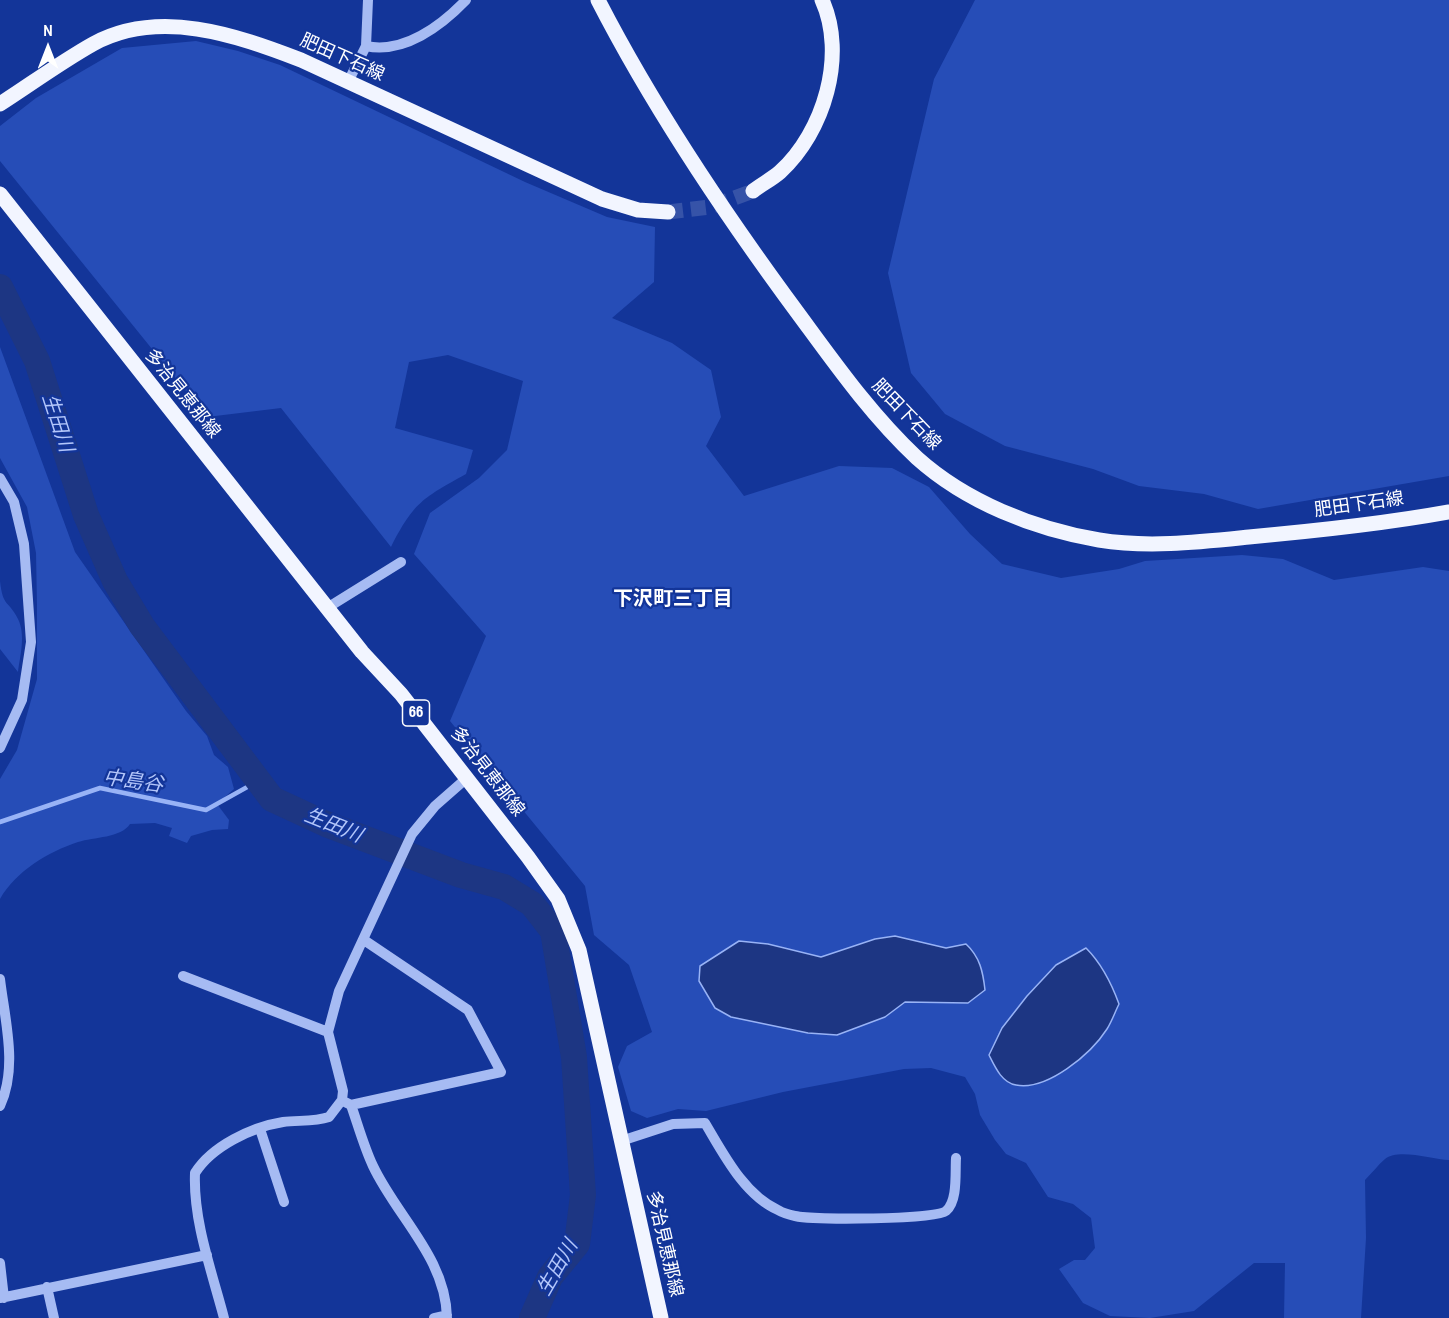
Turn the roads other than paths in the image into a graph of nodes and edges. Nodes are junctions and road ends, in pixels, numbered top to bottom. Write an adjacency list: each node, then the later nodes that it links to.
1 (368, 0): 5 (street)
2 (466, 0): 5 (street)
3 (598, 0): 12 (main road, 肥田下石線)
4 (822, 0): 8 (main road)
5 (366, 46): 6 (street)
6 (348, 82): 7 (main road, 肥田下石線); 10 (main road, 肥田下石線)
7 (0, 104)
8 (753, 191)
9 (0, 194): 14 (main road, 多治見恵那線 / 66)
10 (668, 212)
11 (0, 478): 15 (street)
12 (1449, 512)
13 (401, 562): 14 (street)
14 (327, 608): 16 (main road, 多治見恵那線 / 66)
15 (0, 748)
16 (468, 777): 17 (street); 24 (main road, 多治見恵那線 / 66)
17 (364, 940): 20 (street); 21 (street)
18 (183, 976): 20 (street)
19 (0, 979): 22 (street)
20 (328, 1032): 21 (street)
21 (347, 1102): 23 (street); 31 (street)
22 (0, 1106)
23 (260, 1129): 26 (street); 27 (street)
24 (621, 1141): 25 (street); 35 (main road, 多治見恵那線 / 66)
25 (956, 1158)
26 (284, 1202)
27 (207, 1254): 29 (street); 33 (street)
28 (0, 1263): 30 (street)
29 (47, 1287): 30 (street); 32 (street)
30 (2, 1298)
31 (447, 1316): 34 (street)
32 (54, 1318)
33 (224, 1318)
34 (434, 1318)
35 (661, 1318)

